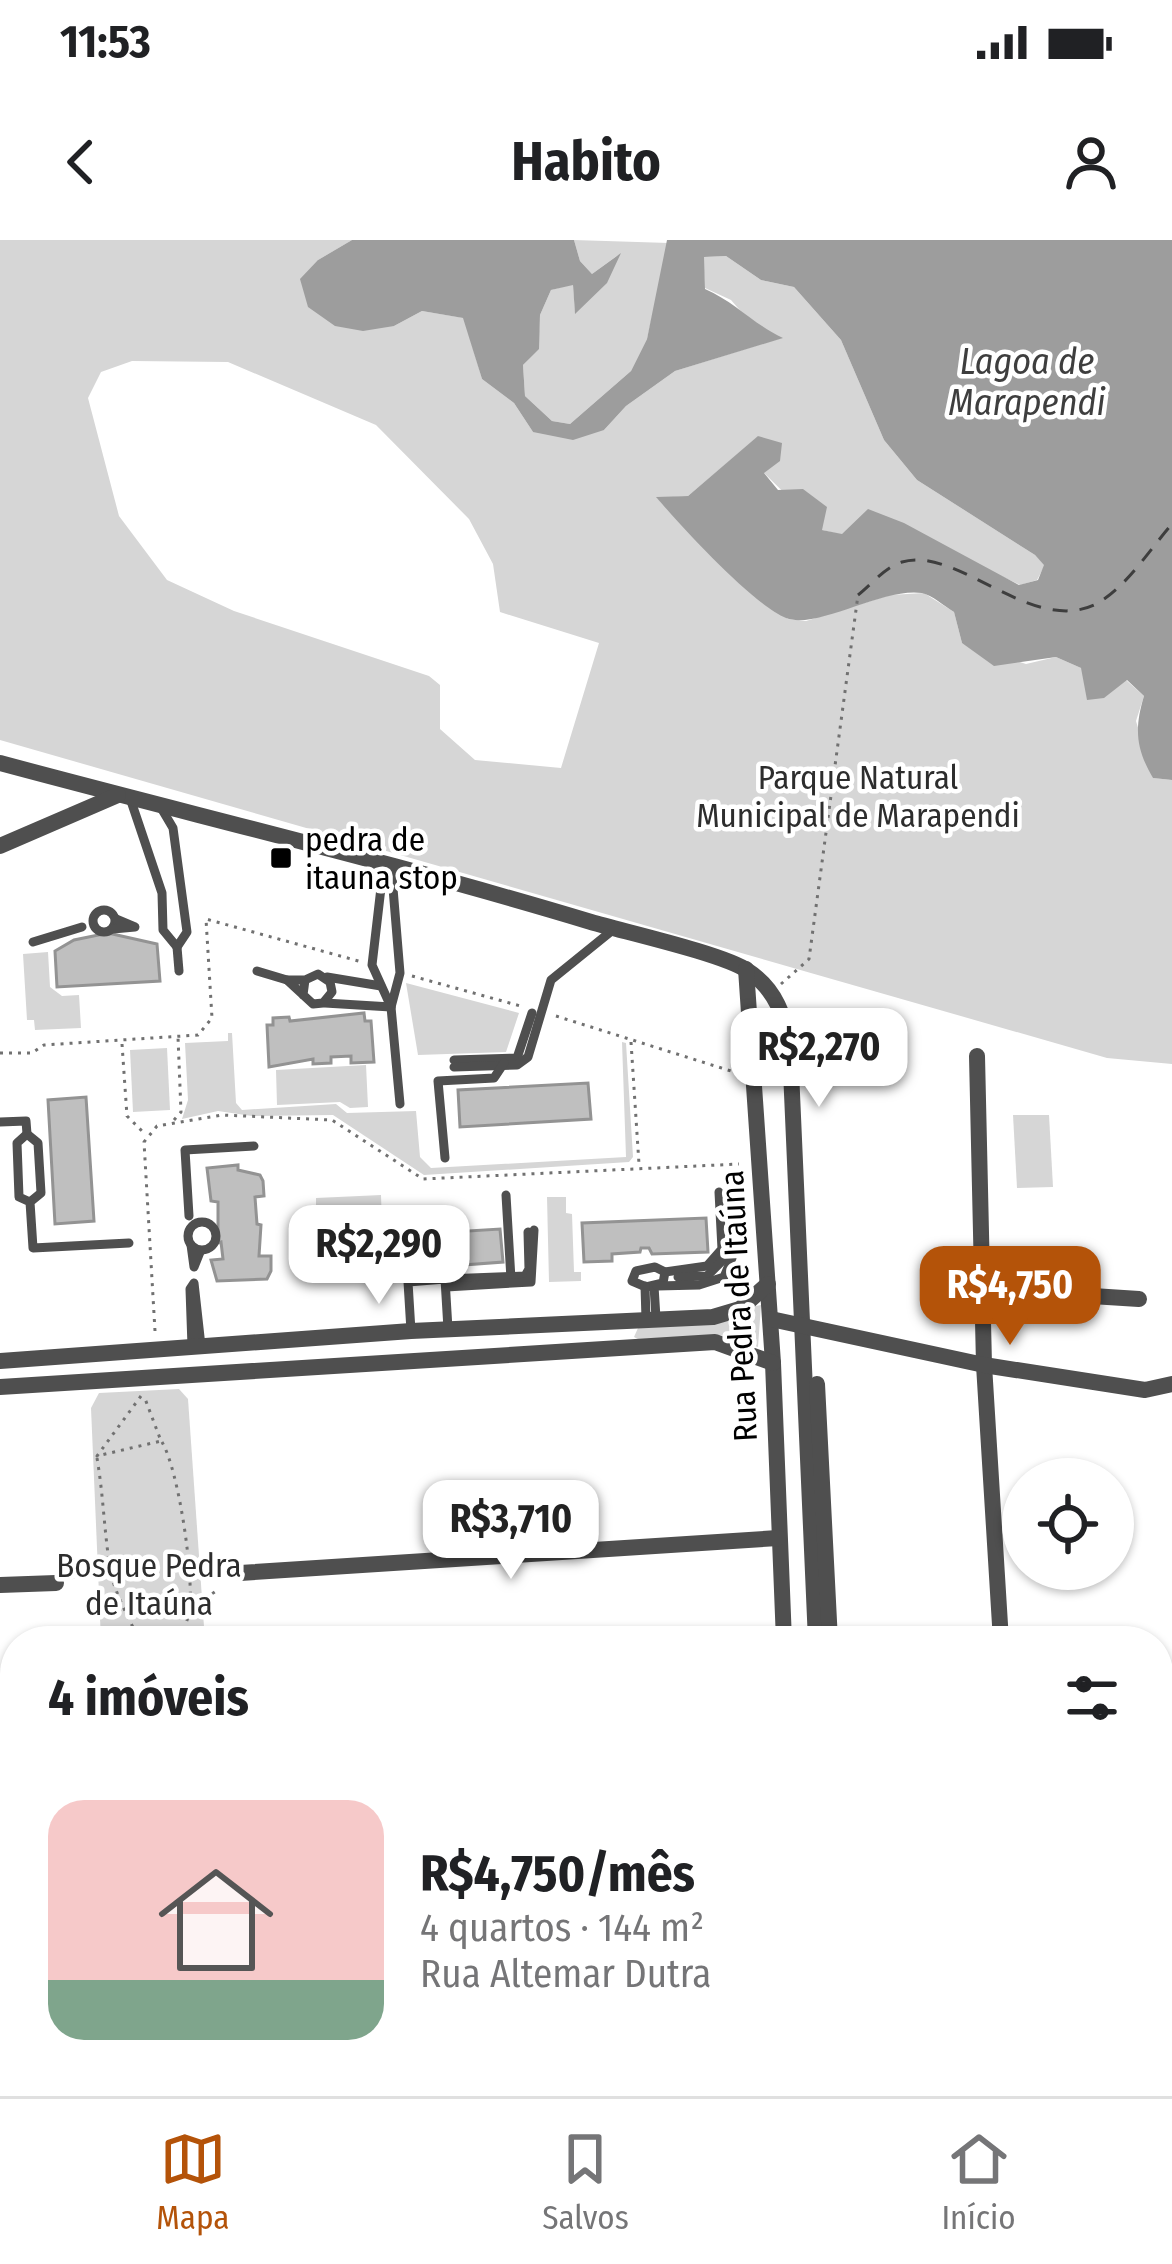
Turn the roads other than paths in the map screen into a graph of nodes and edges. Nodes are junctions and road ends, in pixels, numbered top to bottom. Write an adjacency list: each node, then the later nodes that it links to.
1 (0, 764): 2 (street)
2 (124, 796): 3 (street); 4 (street); 7 (lane)
3 (159, 804): 5 (street); 6 (lane)
4 (0, 846)
5 (388, 863): 10 (street); 20 (lane); 23 (lane)
6 (182, 890): 7 (lane); 13 (lane)
7 (162, 893): 11 (lane)
8 (94, 923): 9 (lane); 9 (lane); 12 (lane)
9 (114, 924): 11 (lane)
10 (612, 928): 14 (street); 25 (lane)
11 (163, 930): 13 (lane)
12 (34, 942)
13 (177, 946): 16 (lane)
14 (746, 969): 43 (street, Rua Pedra de Itaúna); 49 (street, Rua Pedra de Itaúna)
15 (257, 970): 18 (lane)
16 (179, 971)
17 (323, 976): 19 (lane); 20 (lane); 22 (lane)
18 (287, 980): 19 (lane); 21 (lane)
19 (305, 980): 21 (lane)
20 (381, 986): 23 (lane)
21 (303, 994): 22 (lane)
22 (323, 1003): 23 (lane)
23 (391, 1007): 27 (lane)
24 (977, 1056): 44 (street)
25 (504, 1062): 26 (lane); 31 (lane)
26 (454, 1063)
27 (400, 1104)
28 (0, 1122): 29 (lane)
29 (27, 1134): 34 (lane); 34 (lane)
30 (254, 1147): 35 (lane)
31 (445, 1158)
32 (719, 1192): 41 (lane)
33 (506, 1195): 40 (lane)
34 (30, 1202): 37 (lane)
35 (191, 1222): 38 (lane); 38 (lane)
36 (531, 1231): 40 (lane)
37 (129, 1243)
38 (196, 1249): 52 (lane)
39 (728, 1258): 41 (lane)
40 (511, 1281): 42 (lane)
41 (657, 1282): 46 (lane)
42 (446, 1283): 50 (lane); 51 (lane)
43 (769, 1284): 46 (street); 47 (street, Rua Pedra de Itaúna)
44 (983, 1288): 45 (street); 56 (street)
45 (1139, 1299)
46 (651, 1318): 48 (street)
47 (770, 1319): 49 (street); 55 (street, Rua Pedra de Itaúna)
48 (623, 1320): 50 (street); 53 (lane)
49 (808, 1325): 56 (street); 64 (street, Rua Pedra de Itaúna); 65 (street)
50 (448, 1329): 51 (street)
51 (411, 1330): 52 (street)
52 (197, 1346): 54 (street)
53 (624, 1349): 55 (street); 58 (street)
54 (0, 1361)
55 (773, 1363): 59 (street, Rua Pedra de Itaúna)
56 (984, 1365): 57 (street); 66 (street)
57 (1172, 1384)
58 (0, 1388)
59 (778, 1538): 60 (street); 63 (street, Rua Pedra de Itaúna)
60 (240, 1573)
61 (63, 1581): 62 (street)
62 (0, 1586)
63 (783, 1626)
64 (816, 1626)
65 (829, 1626)
66 (999, 1626)

